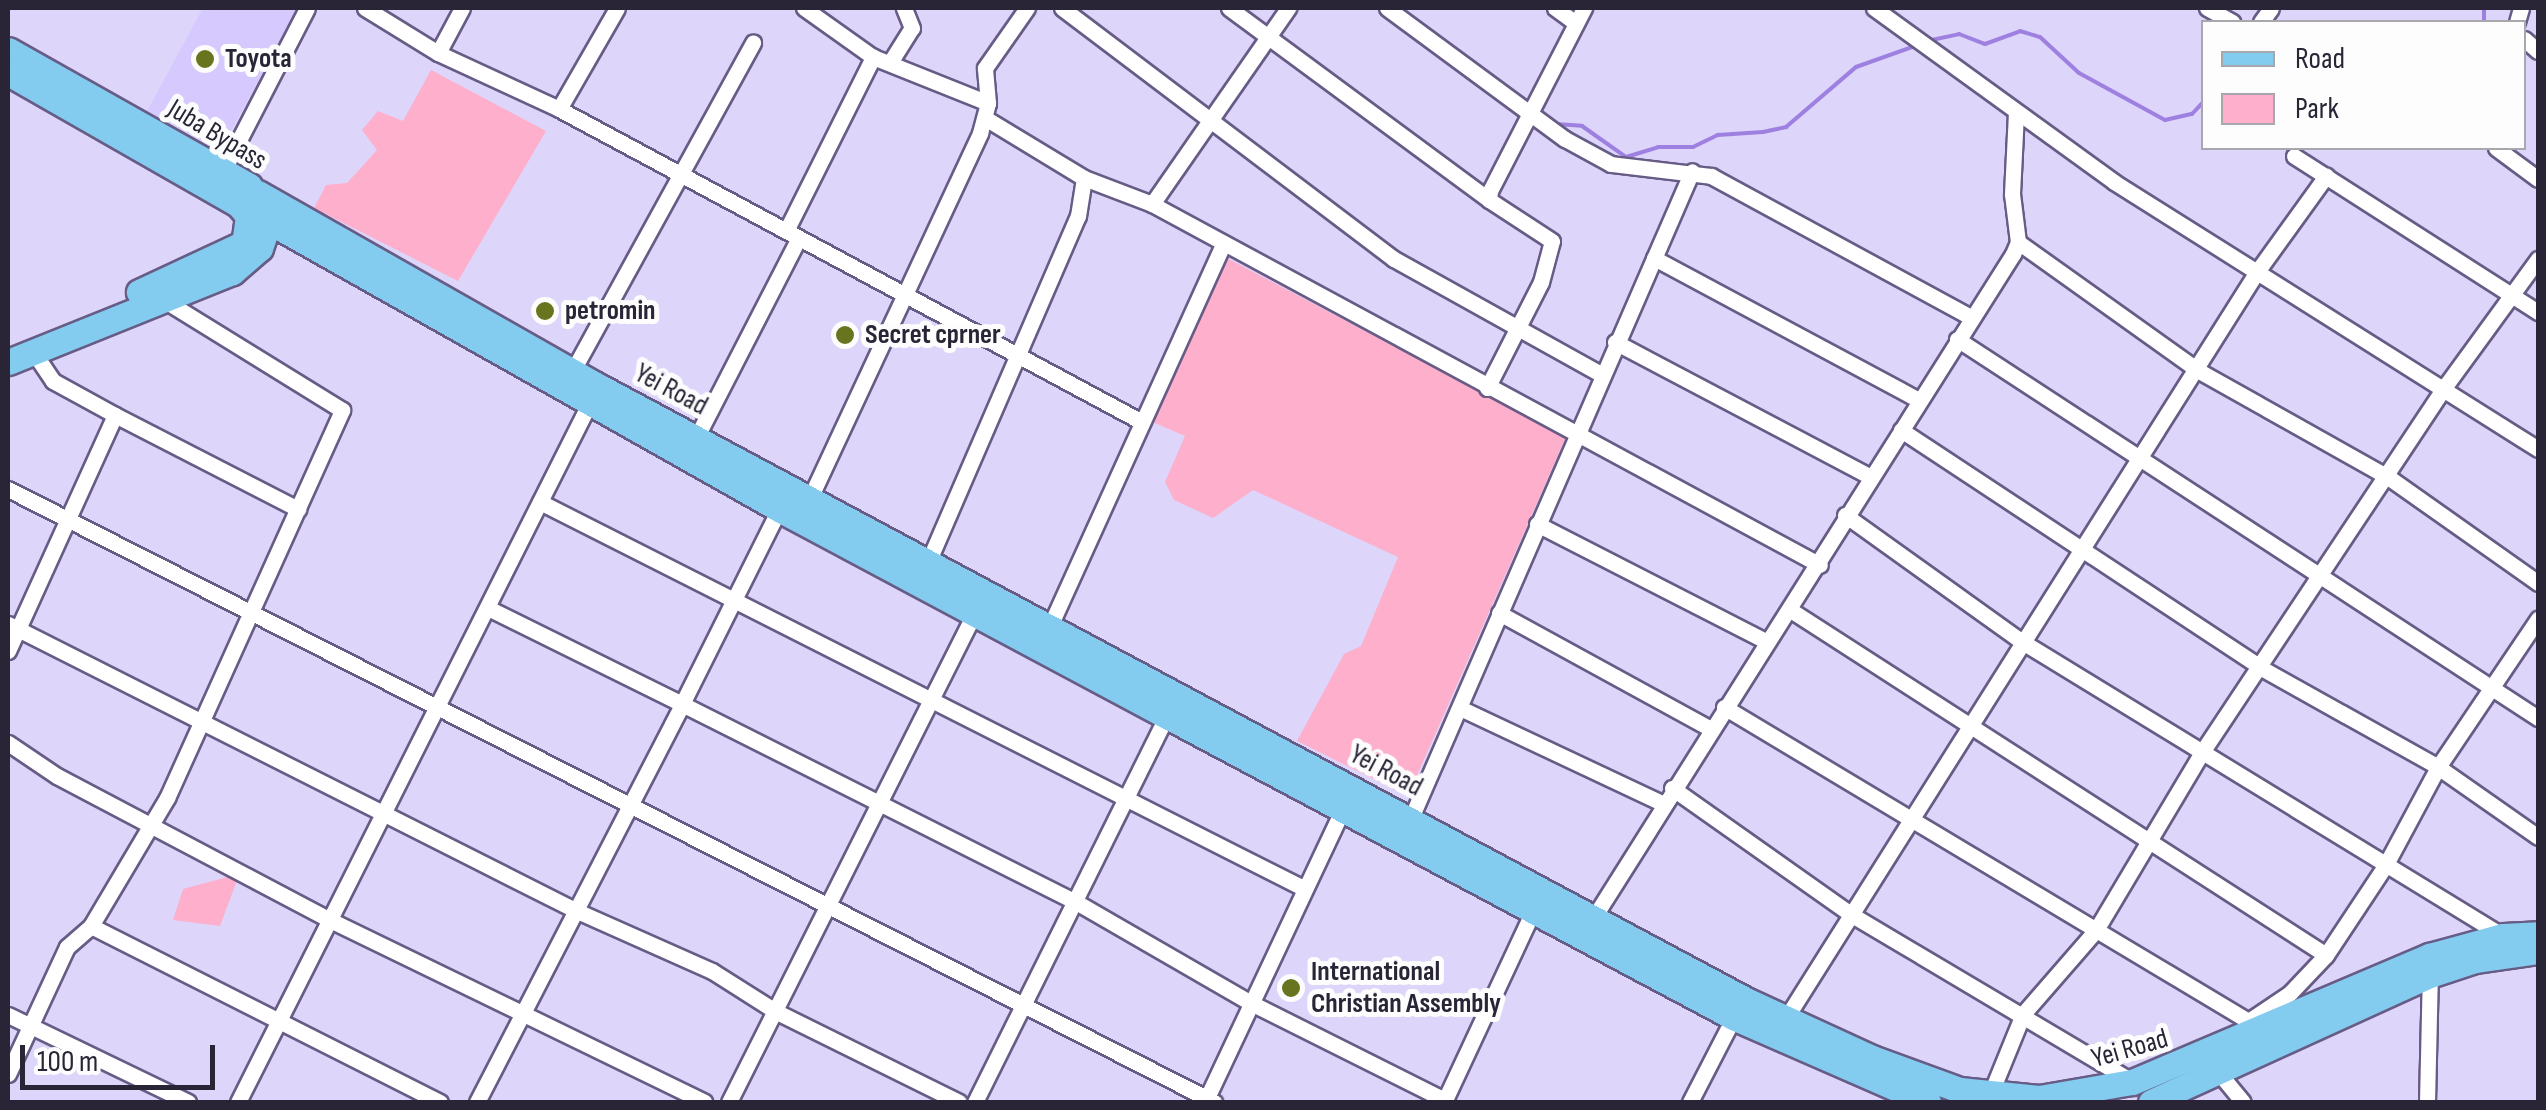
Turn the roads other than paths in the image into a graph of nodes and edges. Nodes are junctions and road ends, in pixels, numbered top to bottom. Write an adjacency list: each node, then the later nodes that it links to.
1 (307, 8): 30 (street)
2 (365, 8): 19 (street)
3 (462, 8): 19 (street)
4 (617, 8): 23 (street)
5 (804, 8): 20 (street)
6 (904, 8): 21 (street)
7 (1026, 8): 24 (street)
8 (1062, 8): 27 (street)
9 (1229, 8): 16 (street)
10 (1288, 8): 16 (street)
11 (1387, 8): 26 (street)
12 (1555, 8): 15 (street)
13 (1584, 8): 15 (street)
14 (1874, 8): 25 (street)
15 (1574, 22): 26 (street)
16 (1267, 36): 27 (street); 37 (street)
17 (753, 43): 32 (street)
18 (8, 50): 30 (main road, Juba Bypass)
19 (438, 53): 23 (street)
20 (873, 57): 21 (street); 40 (street)
21 (891, 61): 24 (street)
22 (8, 73): 36 (main road, Juba Bypass)
23 (559, 109): 32 (street)
24 (986, 111): 34 (street); 47 (street)
25 (2016, 112): 41 (street); 45 (street)
26 (1535, 113): 31 (street); 37 (street)
27 (1208, 124): 38 (street); 51 (street)
28 (2499, 150): 35 (street)
29 (2294, 156): 33 (street)
30 (223, 171): 36 (main road, Juba Bypass)
31 (1692, 172): 43 (street); 50 (street)
32 (683, 176): 40 (street); 59 (street)
33 (2326, 176): 45 (street); 46 (street)
34 (1084, 178): 38 (street); 56 (street)
35 (2538, 180)
36 (248, 198): 39 (main road, Yei Road); 54 (main road, Juba Bypass); 59 (main road, Yei Road)
37 (1489, 200): 51 (street)
38 (1152, 204): 42 (street)
39 (269, 222): 57 (main road); 64 (main road, Yei Road)
40 (793, 235): 47 (street); 69 (street)
41 (2018, 242): 50 (street); 58 (street)
42 (1223, 244): 62 (street); 66 (street)
43 (1654, 258): 53 (street); 63 (street)
44 (2538, 259): 46 (street)
45 (2256, 273): 58 (street); 61 (street)
46 (2513, 294): 49 (street); 61 (street)
47 (906, 296): 56 (street); 75 (street)
48 (166, 302): 77 (street)
49 (2538, 312)
50 (1972, 318): 52 (street)
51 (1516, 331): 60 (street); 62 (street)
52 (1958, 340): 63 (street); 71 (street)
53 (1615, 342): 60 (street); 73 (street)
54 (8, 347)
55 (35, 354): 65 (street)
56 (1018, 359): 66 (street); 82 (street)
57 (8, 362)
58 (2200, 370): 71 (street); 72 (street)
59 (572, 372): 69 (main road, Yei Road)
60 (1601, 374): 68 (street)
61 (2446, 385): 70 (street); 72 (street)
62 (1487, 388): 68 (street)
63 (1919, 400): 67 (street)
64 (589, 404): 75 (main road, Yei Road); 76 (street)
65 (116, 415): 77 (street); 79 (street)
66 (1142, 422): 94 (street)
67 (1902, 430): 73 (street); 81 (street)
68 (1573, 437): 80 (street); 83 (street)
69 (696, 438): 75 (main road, Yei Road)
70 (2538, 450)
71 (2144, 459): 81 (street); 84 (street)
72 (2388, 477): 84 (street); 85 (street)
73 (1871, 478): 78 (street)
74 (8, 490): 79 (street)
75 (793, 498): 82 (main road, Yei Road); 86 (street); 87 (main road, Yei Road)
76 (540, 502): 86 (street); 88 (street)
77 (298, 508): 90 (street)
78 (1845, 516): 83 (street); 96 (street)
79 (66, 520): 90 (street); 93 (street)
80 (1537, 524): 91 (street); 95 (street)
81 (2083, 548): 96 (street); 98 (street)
82 (929, 560): 87 (main road, Yei Road)
83 (1820, 565): 89 (street)
84 (2322, 577): 98 (street); 99 (street)
85 (2538, 583)
86 (735, 599): 100 (street); 101 (street)
87 (980, 602): 94 (main road, Yei Road); 100 (street); 102 (main road, Yei Road)
88 (488, 608): 101 (street); 105 (street)
89 (1792, 610): 95 (street); 108 (street)
90 (248, 612): 105 (street); 107 (street)
91 (1499, 613): 104 (street); 109 (street)
92 (2538, 618): 99 (street)
93 (12, 626): 97 (street); 107 (street)
94 (1050, 626): 102 (main road, Yei Road)
95 (1766, 640): 103 (street)
96 (2021, 641): 108 (street); 111 (street)
97 (8, 651)
98 (2263, 669): 111 (street); 112 (street)
99 (2494, 684): 106 (street); 112 (street)
100 (934, 698): 114 (street); 117 (street)
101 (682, 704): 117 (street); 118 (street)
102 (1172, 705): 114 (street); 115 (main road, Yei Road)
103 (1724, 707): 109 (street); 121 (street)
104 (1460, 708): 116 (street); 120 (street)
105 (438, 710): 118 (street); 119 (street)
106 (2538, 718)
107 (200, 719): 119 (street); 122 (street)
108 (1970, 724): 121 (street); 124 (street)
109 (1709, 728): 113 (street)
110 (8, 743): 122 (street)
111 (2202, 752): 124 (street); 125 (street)
112 (2438, 767): 123 (street); 125 (street)
113 (1672, 788): 116 (street); 131 (street)
114 (1127, 798): 126 (street); 128 (street)
115 (1348, 798): 120 (main road, Yei Road); 126 (street); 127 (main road, Yei Road)
116 (1662, 804): 132 (street)
117 (880, 805): 128 (street); 129 (street)
118 (630, 806): 129 (street); 130 (street)
119 (384, 812): 130 (street); 133 (street)
120 (1411, 818): 127 (main road, Yei Road)
121 (1910, 821): 131 (street); 135 (street)
122 (153, 822): 133 (street); 134 (street)
123 (2538, 837)
124 (2147, 840): 135 (street); 139 (street)
125 (2385, 866): 137 (street); 139 (street)
126 (1304, 889): 141 (street)
127 (1539, 900): 132 (main road, Yei Road); 143 (main road, Yei Road); 159 (street)
128 (1076, 902): 141 (street); 142 (street)
129 (828, 907): 142 (street); 145 (street)
130 (577, 911): 144 (street); 145 (street)
131 (1852, 915): 146 (street); 148 (street)
132 (1594, 918): 143 (main road, Yei Road)
133 (330, 920): 144 (street); 149 (street)
134 (91, 926): 149 (street); 151 (street)
135 (2096, 930): 146 (street); 150 (street)
136 (2538, 934): 137 (main road, Yei Road)
137 (2503, 936): 140 (main road, Yei Road)
138 (2538, 951): 140 (main road, Yei Road)
139 (2326, 955): 150 (street)
140 (2430, 965): 150 (main road, Yei Road); 152 (main road, Yei Road); 172 (street)
141 (1252, 1003): 158 (street); 159 (street)
142 (1024, 1006): 158 (street); 167 (street)
143 (1740, 1008): 148 (main road, Yei Road); 168 (street); 169 (main road, Yei Road)
144 (526, 1010): 163 (street); 164 (street)
145 (775, 1011): 165 (street); 166 (street)
146 (2023, 1014): 154 (street); 156 (street)
147 (8, 1016): 151 (street)
148 (1786, 1018): 157 (main road, Yei Road)
149 (276, 1024): 161 (street); 162 (street)
150 (2254, 1024): 152 (main road, Yei Road)
151 (28, 1030): 153 (street); 160 (street)
152 (2213, 1066): 154 (main road, Yei Road); 155 (main road, Yei Road); 171 (street)
153 (9, 1068)
154 (2132, 1082): 156 (main road, Yei Road)
155 (2188, 1094): 170 (main road, Yei Road)
156 (1990, 1095): 157 (main road, Yei Road)
157 (1957, 1096)
158 (1208, 1101)
159 (1444, 1101)
160 (188, 1102)
161 (238, 1102)
162 (440, 1102)
163 (477, 1102)
164 (704, 1102)
165 (729, 1102)
166 (959, 1102)
167 (975, 1102)
168 (1690, 1102)
169 (1928, 1102)
170 (2151, 1102)
171 (2243, 1102)
172 (2427, 1102)

